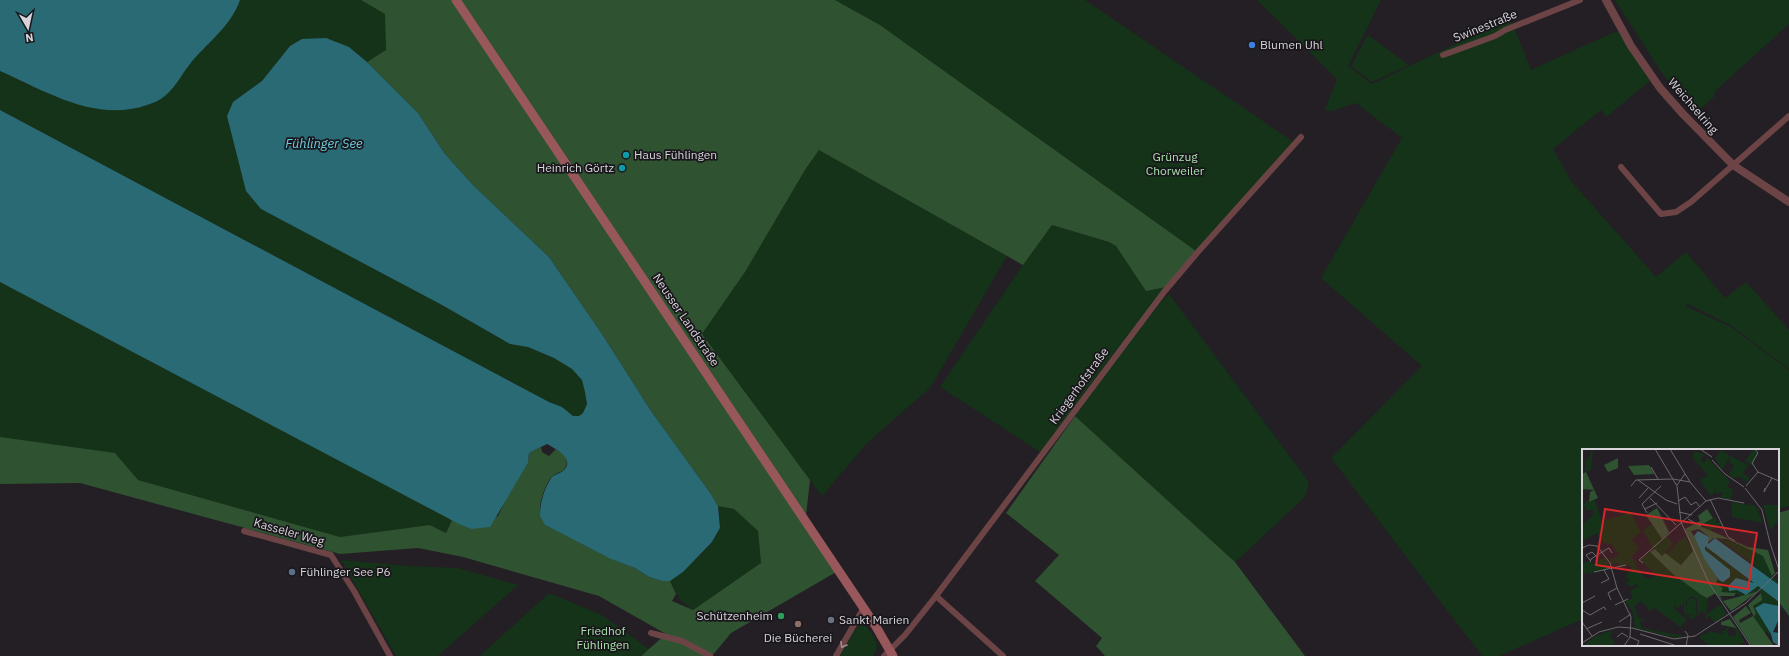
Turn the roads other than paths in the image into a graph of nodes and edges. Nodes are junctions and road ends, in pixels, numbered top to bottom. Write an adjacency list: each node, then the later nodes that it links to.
1 (456, 0): 12 (main road, Neusser Landstraße)
2 (1580, 0): 4 (street, Swinestraße)
3 (1606, 0): 7 (street, Weichselring)
4 (1443, 55)
5 (1789, 116): 7 (street)
6 (1301, 137): 11 (street, Kriegerhofstraße)
7 (1733, 165): 8 (street); 9 (street, Weichselring)
8 (1621, 167)
9 (1789, 202)
10 (244, 531): 15 (street, Kasseler Weg)
11 (936, 596): 14 (street, Kriegerhofstraße); 18 (street)
12 (863, 609): 14 (main road, Neusser Landstraße); 17 (street, one-way to 17)
13 (651, 633): 16 (street)
14 (890, 654)
15 (390, 656)
16 (710, 656)
17 (836, 656)
18 (1003, 656)

